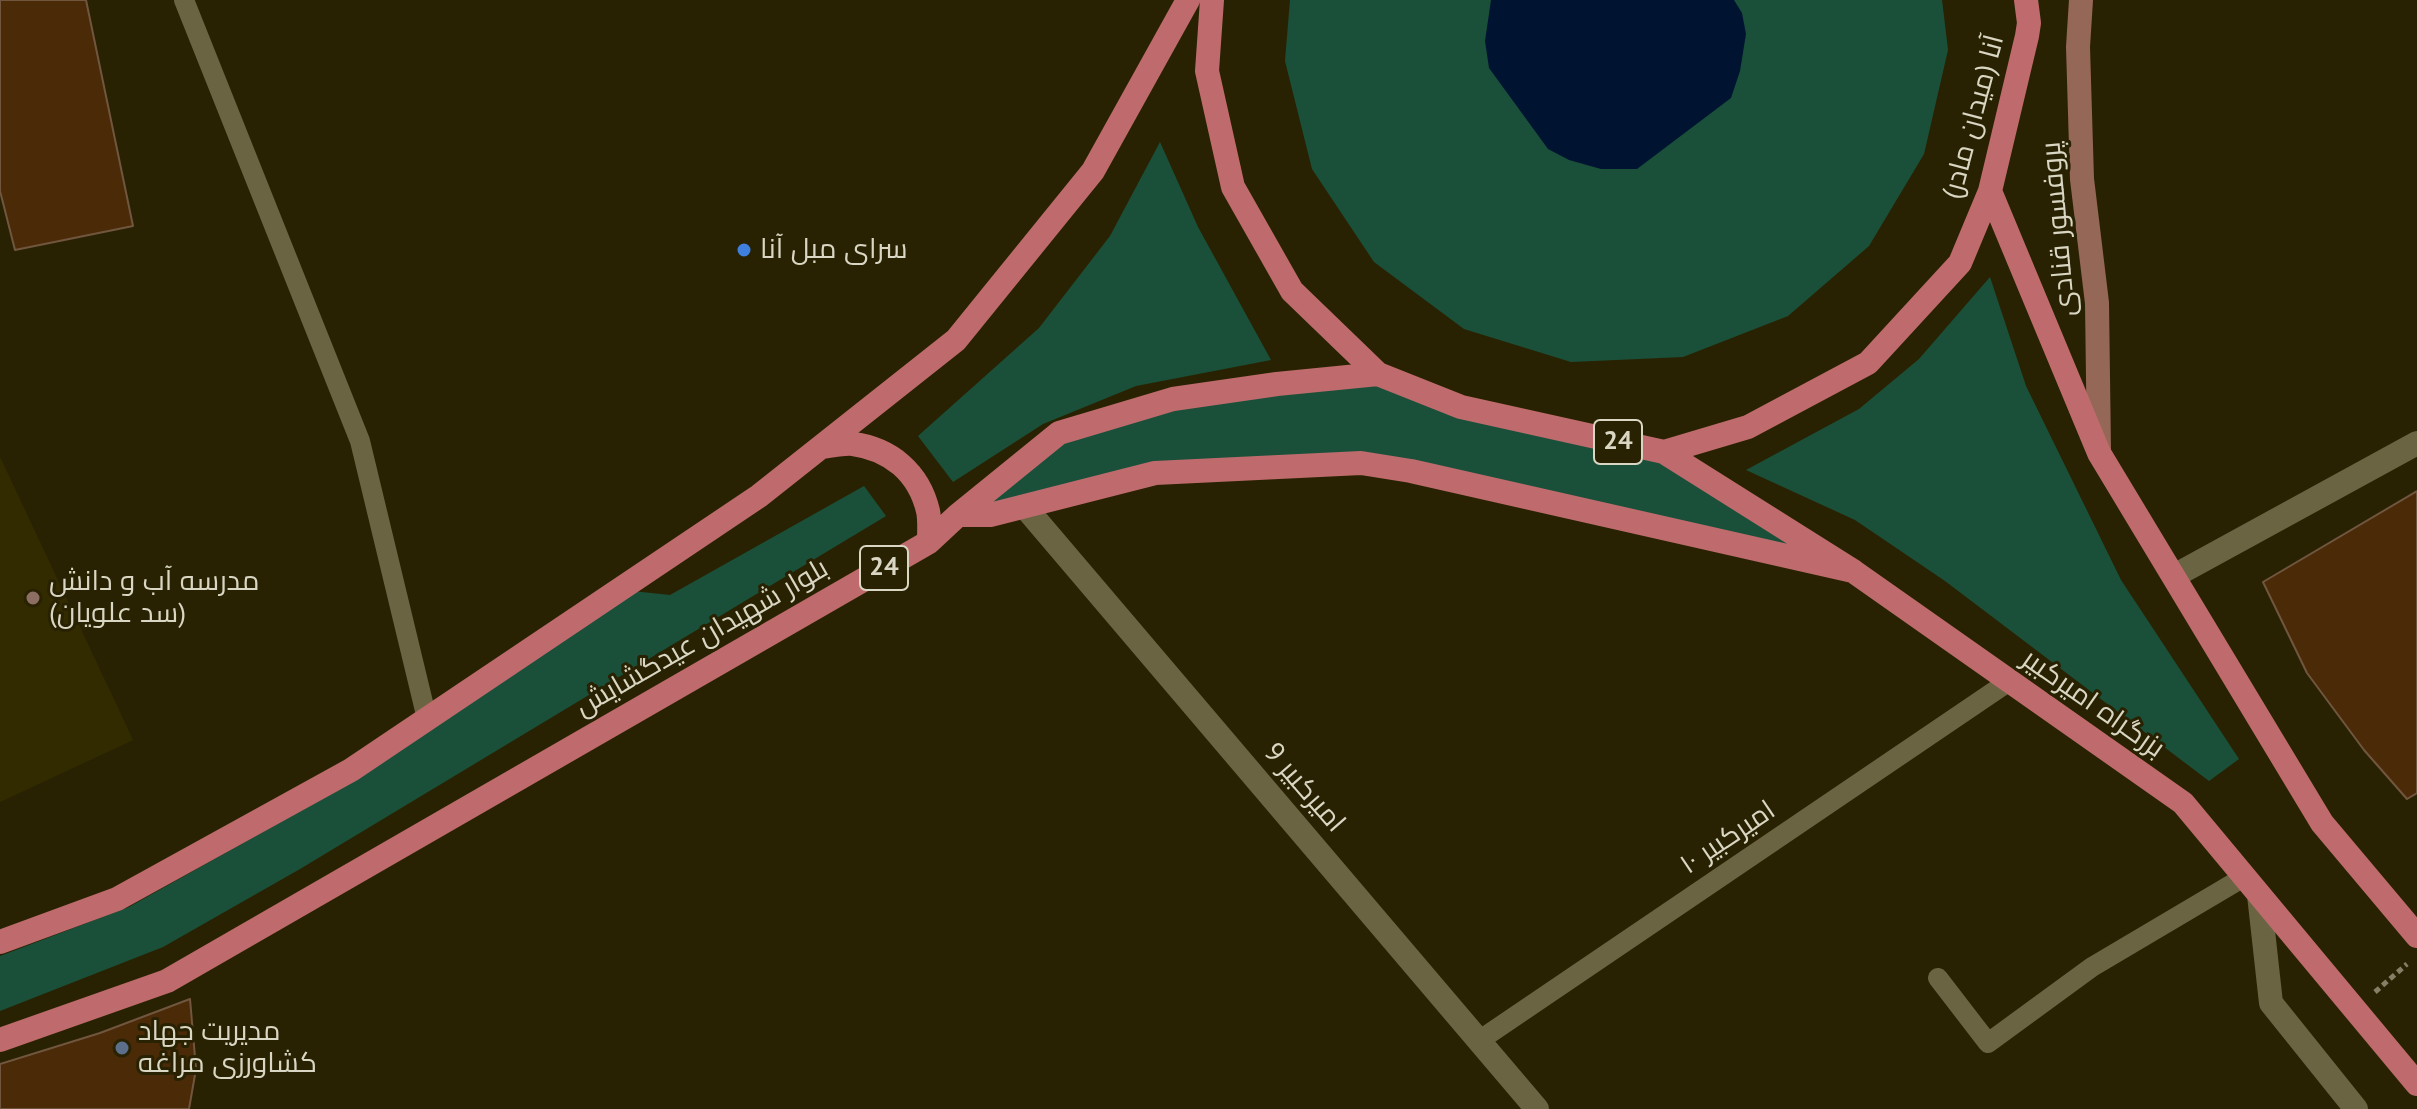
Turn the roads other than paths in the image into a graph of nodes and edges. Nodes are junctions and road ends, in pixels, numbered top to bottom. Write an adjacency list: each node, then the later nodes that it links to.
1 (184, 0): 18 (lane)
2 (1188, 0): 9 (main road)
3 (1212, 0): 7 (main road, آنا (میدان مادر) / 24)
4 (2026, 0): 6 (main road, آنا (میدان مادر) / 24)
5 (2081, 0): 11 (main road, پروفسور قنادی)
6 (1990, 191): 10 (main road, آنا (میدان مادر) / 24); 11 (main road)
7 (1378, 374): 10 (main road, آنا (میدان مادر) / 24); 13 (main road, بلوار شهیدان عیدگشایش)
8 (2417, 443): 16 (street)
9 (821, 447): 14 (main road); 18 (main road)
10 (1664, 452): 15 (main road, بزرگراه امیرکبیر / 24)
11 (2099, 453): 16 (main road)
12 (1025, 507): 13 (main road, 24); 15 (main road, 24); 24 (street, امیرکبیر 9)
13 (958, 515): 14 (main road, بلوار شهیدان عیدگشایش / 24)
14 (929, 542): 23 (main road, بلوار شهیدان عیدگشایش / 24)
15 (1853, 571): 17 (main road, بزرگراه امیرکبیر / 24)
16 (2174, 576): 20 (main road)
17 (2008, 682): 19 (main road, بزرگراه امیرکبیر / 24); 24 (lane, امیرکبیر ۱۰)
18 (427, 719): 21 (main road)
19 (2252, 886): 22 (lane); 25 (main road, بزرگراه امیرکبیر / 24); 27 (street)
20 (2417, 936)
21 (0, 942)
22 (1938, 978)
23 (0, 1040)
24 (1480, 1040): 26 (street, امیرکبیر 9)
25 (2417, 1084)
26 (1537, 1109)
27 (2356, 1109)

